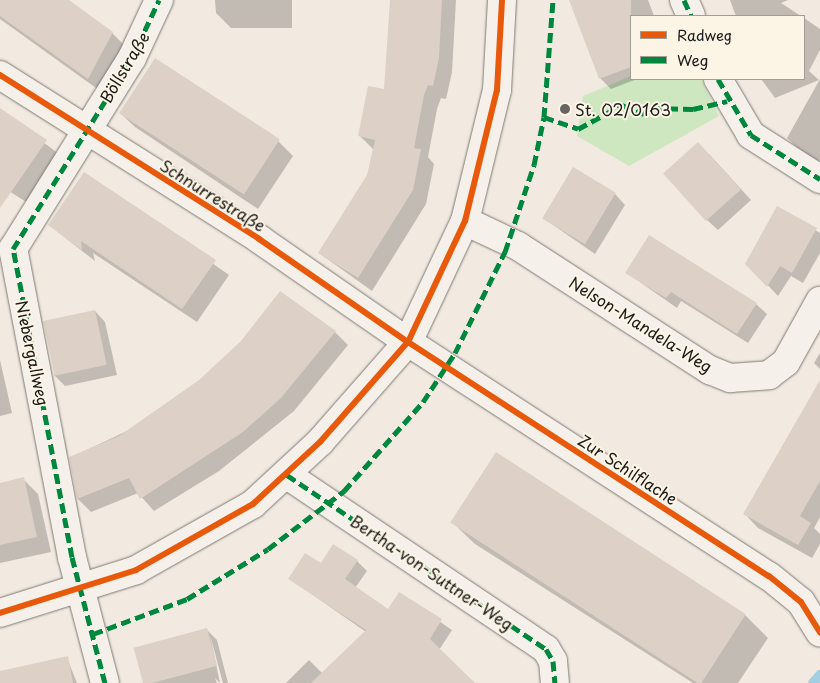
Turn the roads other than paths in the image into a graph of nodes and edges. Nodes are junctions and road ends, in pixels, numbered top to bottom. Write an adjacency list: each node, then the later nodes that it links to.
1 (160, 0): 7 (street, Böllstraße)
2 (502, 0): 9 (street)
3 (684, 0): 4 (street)
4 (691, 15)
5 (0, 75): 7 (street, Schnurrestraße)
6 (719, 80): 8 (street)
7 (84, 132): 11 (street, Schnurrestraße); 13 (street, Niebergallweg)
8 (820, 179)
9 (465, 221): 10 (street, Nelson-Mandela-Weg); 11 (street)
10 (820, 301)
11 (408, 342): 12 (street); 15 (street, Zur Schilflache)
12 (287, 475): 13 (street); 17 (street, Bertha-von-Suttner-Weg)
13 (81, 591): 14 (street); 16 (street, Niebergallweg)
14 (0, 613)
15 (820, 633)
16 (105, 683)
17 (555, 683)

